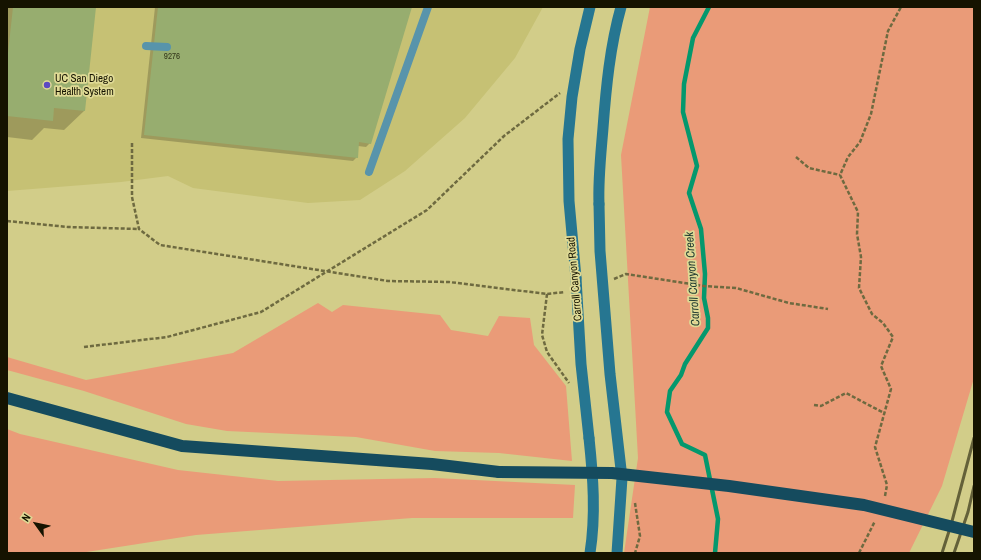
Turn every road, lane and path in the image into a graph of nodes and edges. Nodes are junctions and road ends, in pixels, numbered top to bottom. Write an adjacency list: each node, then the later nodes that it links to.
1 (428, 7): 10 (lane)
2 (590, 7): 7 (main road, Carroll Canyon Road)
3 (621, 7): 26 (main road, bridge)
4 (901, 7): 11 (path)
5 (146, 46): 6 (lane)
6 (167, 47)
7 (575, 82): 14 (path); 25 (main road, Carroll Canyon Road, bridge)
8 (132, 143): 13 (path)
9 (796, 156): 11 (path)
10 (370, 172)
11 (840, 175): 21 (path)
12 (7, 221): 13 (path)
13 (139, 229): 14 (path)
14 (326, 271): 16 (path); 18 (path)
15 (611, 280): 17 (path)
16 (568, 291)
17 (828, 309)
18 (84, 347)
19 (7, 398): 24 (highway, bridge)
20 (814, 405): 21 (path)
21 (884, 413): 22 (path)
22 (885, 498)
23 (876, 519): 27 (path)
24 (974, 532)
25 (590, 553)
26 (617, 553)
27 (860, 553)

